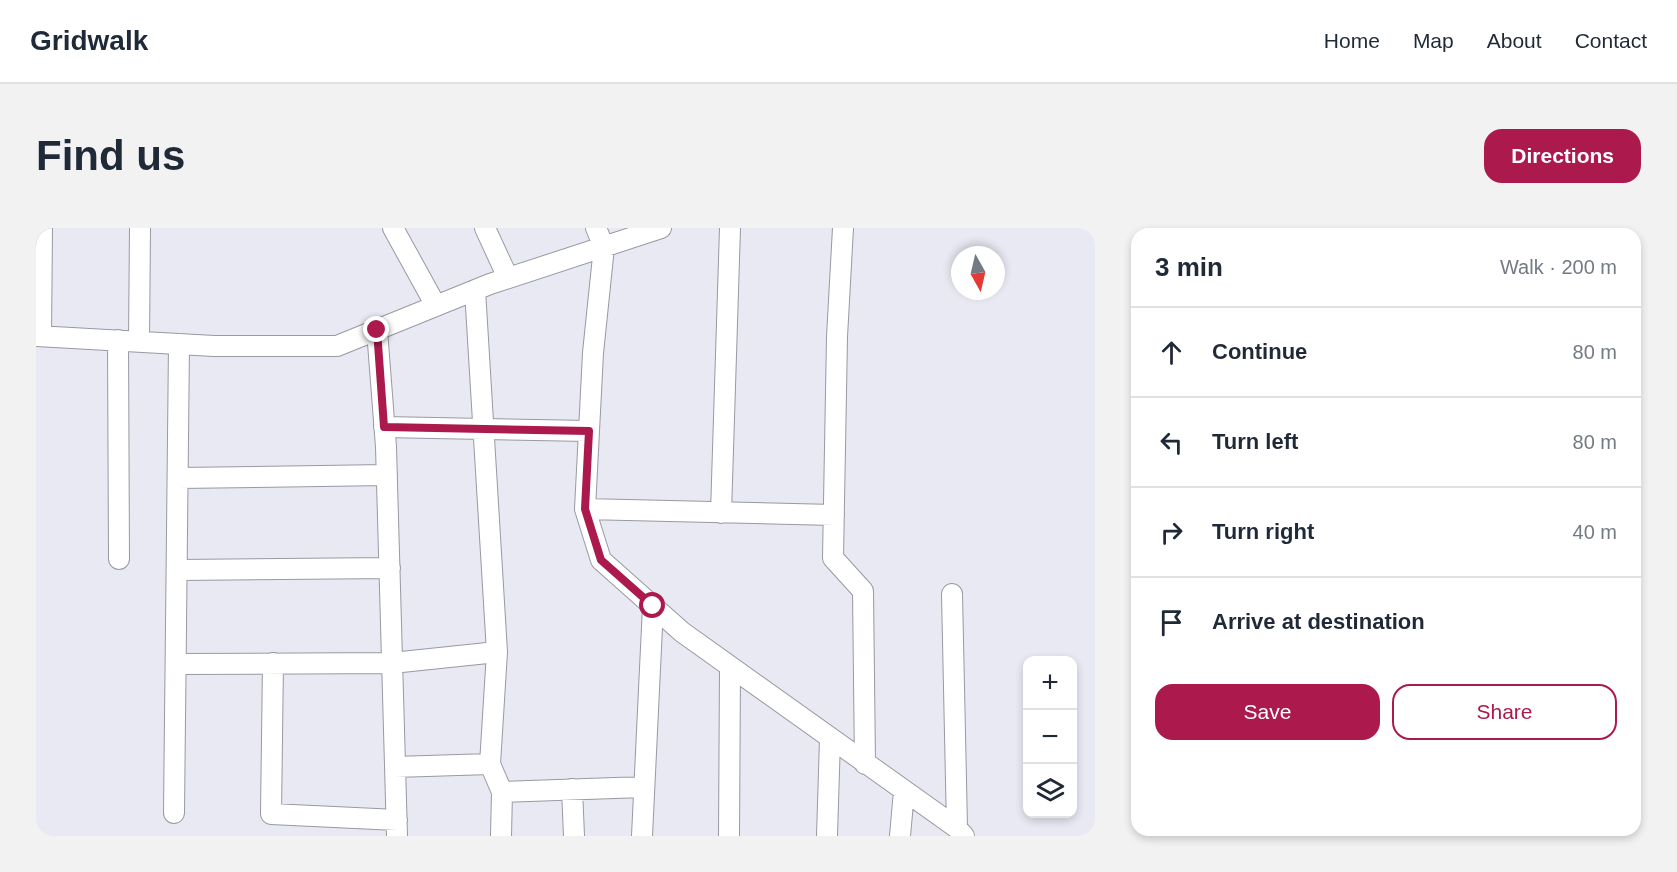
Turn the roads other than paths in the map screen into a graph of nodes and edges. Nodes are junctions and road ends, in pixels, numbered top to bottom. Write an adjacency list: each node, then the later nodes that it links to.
1 (42, 228): 14 (street)
2 (140, 228): 16 (street)
3 (393, 228): 12 (street)
4 (485, 228): 10 (street)
5 (596, 228): 9 (street)
6 (661, 228): 9 (street)
7 (730, 228): 24 (street)
8 (843, 228): 25 (street)
9 (604, 247): 10 (street); 20 (street)
10 (508, 278): 11 (street)
11 (475, 290): 12 (street); 19 (street)
12 (436, 306): 13 (street)
13 (377, 330): 17 (street); 18 (street)
14 (38, 336): 15 (street)
15 (118, 340): 16 (street); 26 (street)
16 (139, 341): 17 (street)
17 (179, 344): 22 (street)
18 (384, 427): 19 (street); 21 (street)
19 (483, 429): 20 (street); 31 (street)
20 (589, 431): 23 (street)
21 (387, 475): 22 (street); 27 (street)
22 (178, 478): 28 (street)
23 (585, 509): 24 (street); 30 (street)
24 (721, 513): 25 (street)
25 (834, 516): 38 (street)
26 (119, 559)
27 (390, 568): 28 (street); 33 (street)
28 (177, 570): 34 (street)
29 (952, 594): 46 (street)
30 (653, 606): 35 (street); 40 (street)
31 (497, 652): 33 (street); 37 (street)
32 (273, 663): 33 (street); 34 (street); 45 (street)
33 (392, 663): 39 (street)
34 (176, 664): 44 (street)
35 (730, 667): 36 (street); 50 (street)
36 (830, 739): 38 (street); 51 (street)
37 (490, 764): 39 (street); 43 (street)
38 (865, 764): 42 (street)
39 (395, 767): 45 (street)
40 (644, 788): 41 (street); 49 (street)
41 (572, 789): 43 (street); 48 (street)
42 (904, 791): 46 (street); 52 (street)
43 (502, 792): 47 (street)
44 (174, 813)
45 (397, 828)
46 (961, 832)
47 (501, 836)
48 (574, 836)
49 (642, 836)
50 (729, 836)
51 (827, 836)
52 (900, 836)

